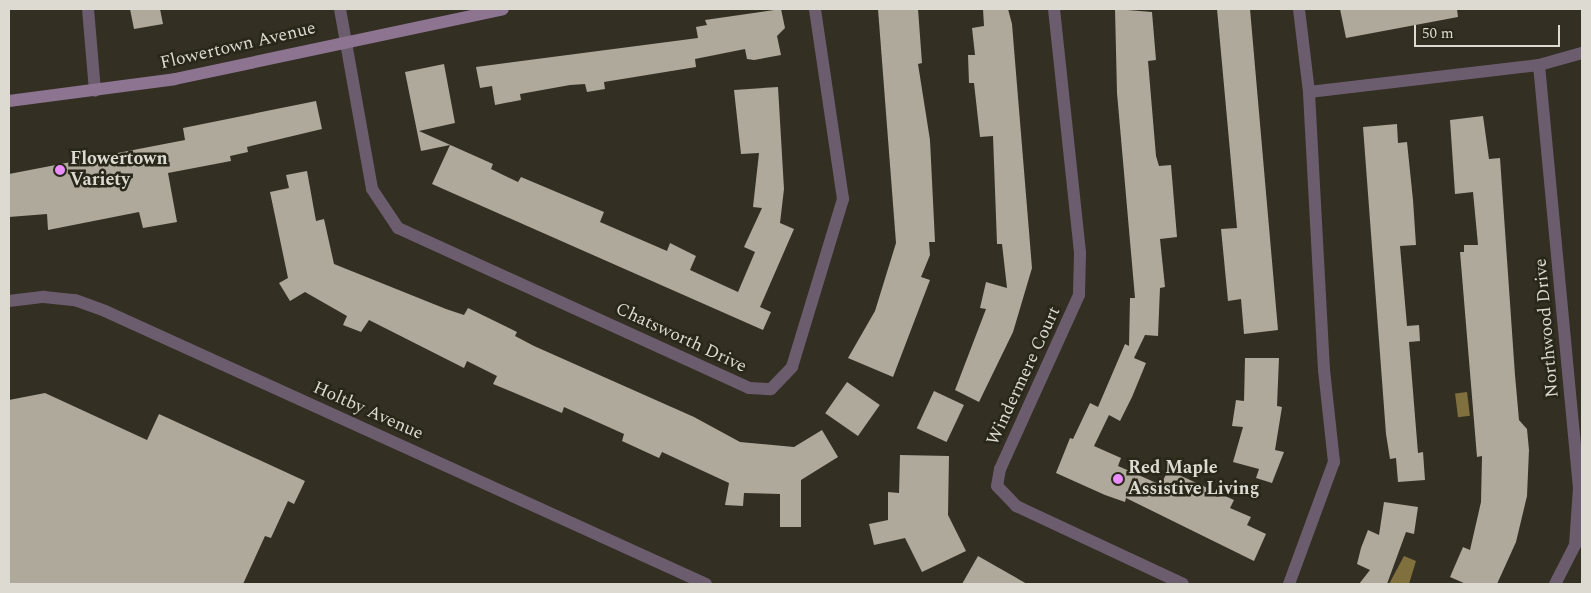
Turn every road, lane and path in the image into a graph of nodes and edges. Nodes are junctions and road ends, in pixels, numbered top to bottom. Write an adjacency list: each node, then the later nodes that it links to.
1 (88, 9): 10 (street)
2 (340, 9): 7 (street, Chatsworth Drive)
3 (503, 9): 7 (street, Flowertown Avenue)
4 (815, 9): 7 (street, Chatsworth Drive)
5 (1054, 9): 15 (street, Windermere Court)
6 (1299, 9): 11 (street)
7 (345, 40): 10 (street, Flowertown Avenue)
8 (1582, 53): 9 (street)
9 (1539, 65): 11 (street); 17 (street, Northwood Drive)
10 (95, 91): 12 (street, Flowertown Avenue)
11 (1309, 92): 16 (street)
12 (9, 101)
13 (9, 301): 14 (street, Holtby Avenue)
14 (706, 584)
15 (1183, 584)
16 (1289, 584)
17 (1555, 584)

